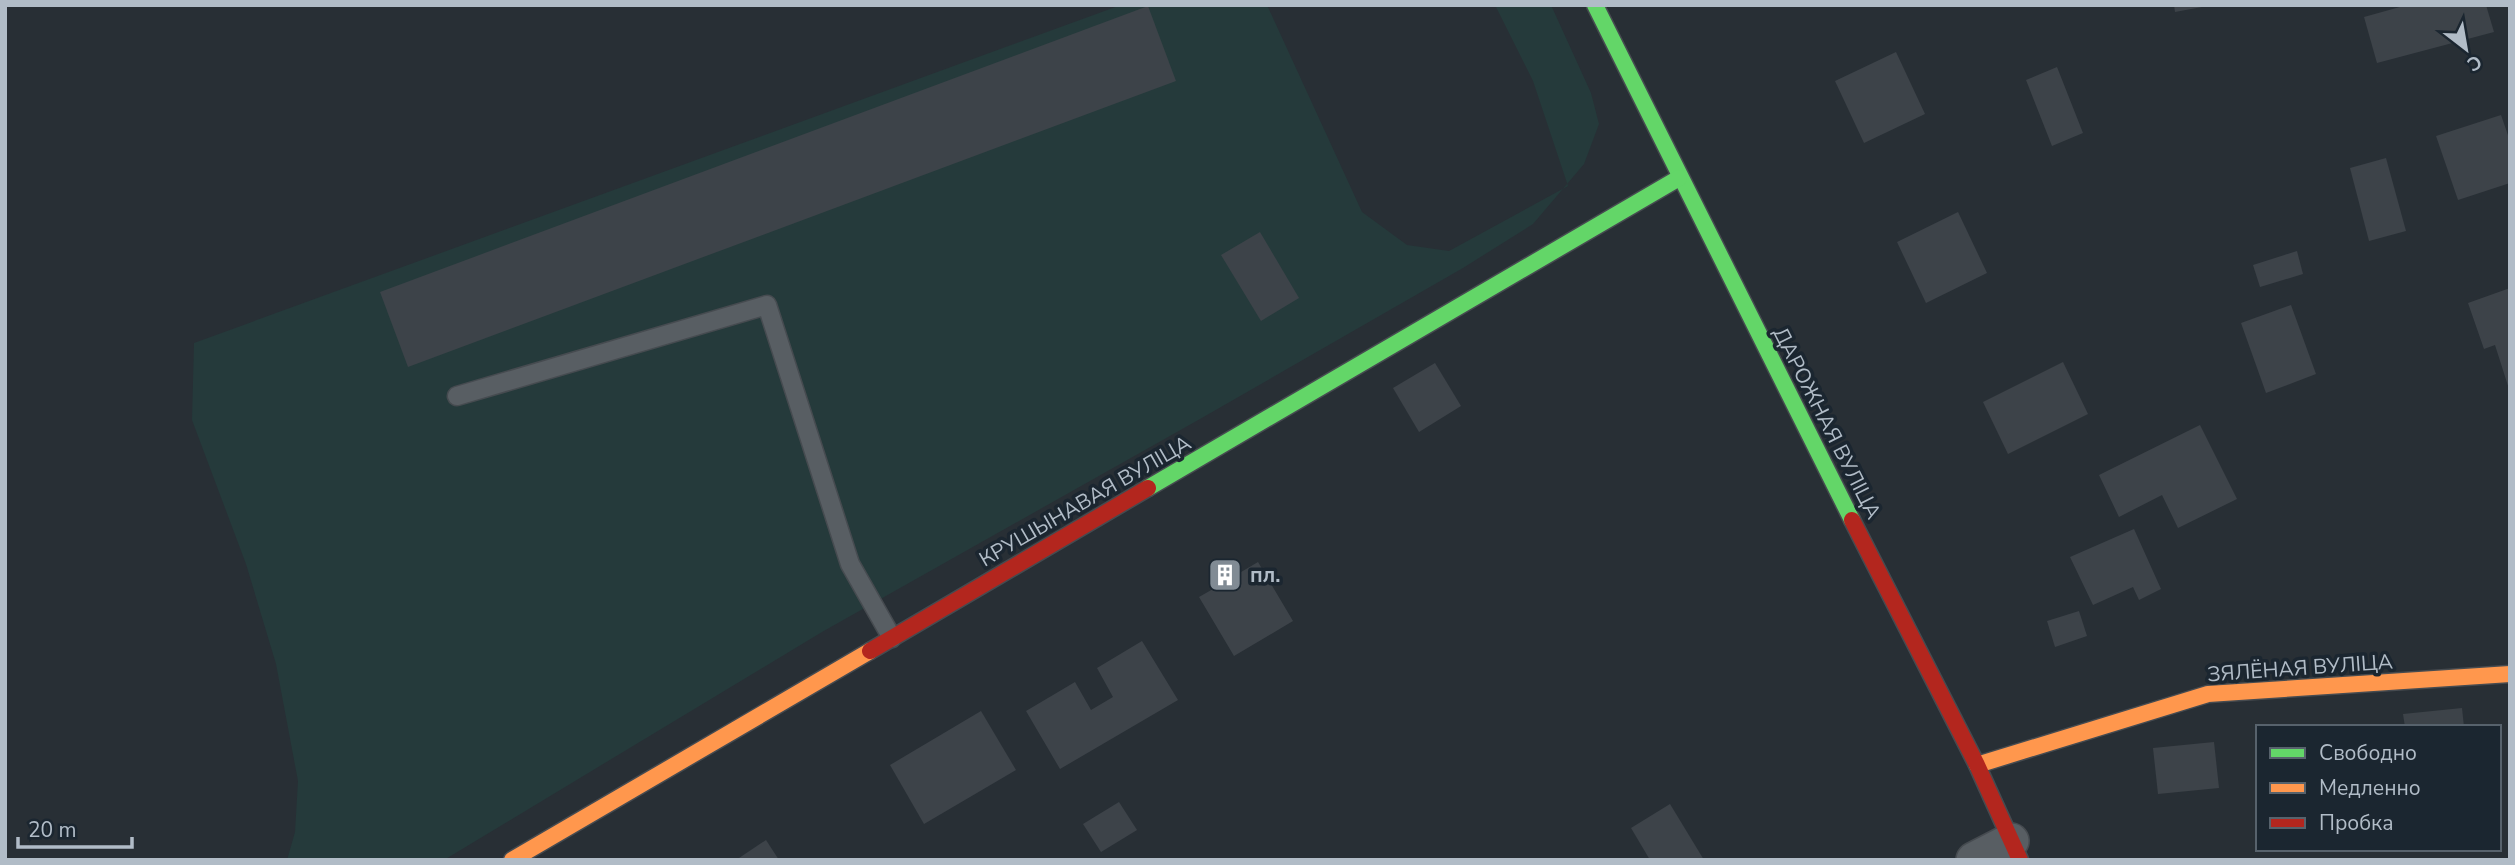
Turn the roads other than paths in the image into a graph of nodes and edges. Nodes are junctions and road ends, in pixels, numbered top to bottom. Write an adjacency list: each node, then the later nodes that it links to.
1 (1595, 5): 2 (street, ДАРОЖНАЯ ВУЛІЦА)
2 (1679, 178): 4 (street, КРУШЫНАВАЯ ВУЛІЦА); 6 (street, ДАРОЖНАЯ ВУЛІЦА)
3 (457, 396): 4 (lane)
4 (892, 638): 8 (street, КРУШЫНАВАЯ ВУЛІЦА)
5 (2510, 674): 6 (street, ЗЯЛЁНАЯ ВУЛІЦА)
6 (1977, 765): 7 (street, ДАРОЖНАЯ ВУЛІЦА)
7 (2016, 850): 9 (street)
8 (512, 860)
9 (1974, 860)

